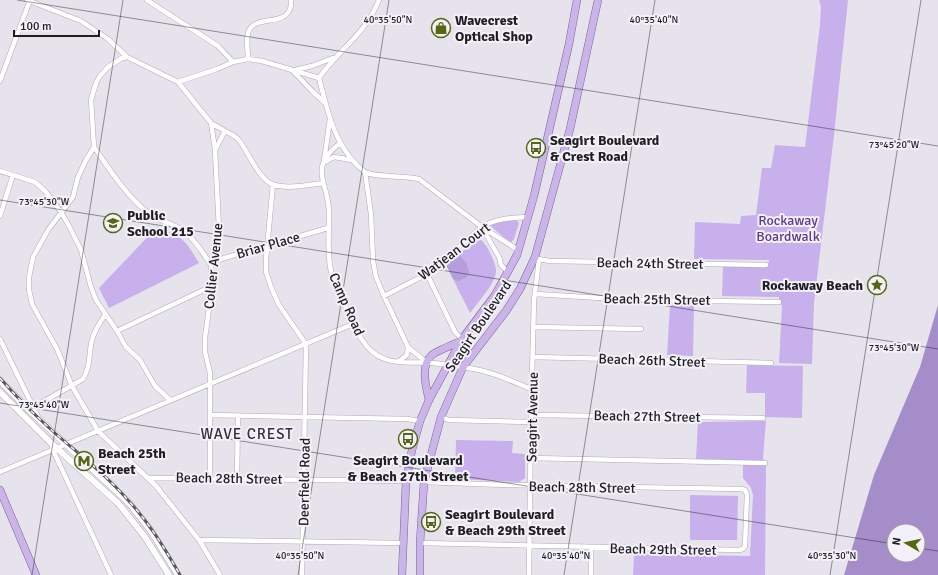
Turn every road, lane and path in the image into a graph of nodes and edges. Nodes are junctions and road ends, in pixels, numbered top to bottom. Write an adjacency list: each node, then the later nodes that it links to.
1 (28, 0): 8 (street); 13 (street)
2 (147, 0): 10 (street)
3 (291, 0): 9 (street)
4 (379, 0): 7 (street)
5 (577, 0): 31 (main road, Seagirt Boulevard)
6 (598, 0): 36 (main road, Seagirt Boulevard)
7 (337, 56): 11 (street); 12 (street)
8 (127, 58): 14 (street); 20 (street)
9 (248, 59): 10 (street); 11 (street)
10 (233, 62): 14 (street)
11 (292, 70): 12 (street); 15 (street)
12 (319, 78): 15 (street)
13 (0, 82)
14 (178, 82): 17 (street)
15 (325, 103): 16 (street)
16 (330, 118): 19 (street); 23 (street, Camp Road)
17 (211, 123): 18 (street); 21 (street, Collier Avenue)
18 (224, 131): 21 (street, Collier Avenue); 28 (street)
19 (340, 143): 22 (street); 23 (street)
20 (94, 147): 29 (street); 37 (street)
21 (215, 150): 37 (street, Collier Avenue)
22 (352, 160): 23 (street); 25 (street)
23 (324, 163): 27 (street, Camp Road)
24 (0, 171): 26 (street)
25 (365, 172): 32 (street); 43 (street)
26 (13, 174): 29 (street); 30 (street)
27 (323, 183): 28 (street); 33 (street, Camp Road)
28 (273, 184): 34 (street)
29 (61, 212): 45 (street); 62 (street)
30 (0, 216)
31 (528, 218): 32 (street, Watjean Court); 35 (main road, Seagirt Boulevard)
32 (482, 227): 35 (street); 39 (street); 40 (street, Watjean Court)
33 (328, 228): 34 (street, Briar Place); 46 (street, Camp Road)
34 (268, 246): 37 (street, Briar Place); 52 (street)
35 (518, 250): 39 (main road, Seagirt Boulevard)
36 (537, 259): 38 (street, Beach 24th Street); 42 (street, Seagirt Avenue); 59 (main road, Seagirt Boulevard)
37 (211, 265): 41 (street, Collier Avenue)
38 (766, 265)
39 (508, 272): 51 (main road, Seagirt Boulevard)
40 (427, 274): 43 (street, Watjean Court); 51 (street)
41 (212, 286): 49 (street); 61 (street, Collier Avenue)
42 (535, 294): 44 (street, Beach 25th Street); 47 (street, Seagirt Avenue)
43 (384, 296): 53 (street)
44 (779, 302)
45 (105, 315): 49 (street); 62 (street)
46 (353, 324): 52 (street); 55 (street, Camp Road)
47 (533, 326): 48 (street); 54 (street, Seagirt Avenue)
48 (641, 330)
49 (117, 331): 65 (street)
50 (0, 339): 67 (street)
51 (461, 340): 56 (main road); 58 (main road, Seagirt Boulevard)
52 (306, 344): 61 (street); 71 (street, Deerfield Road)
53 (408, 347): 55 (street); 56 (street)
54 (533, 357): 57 (street, Beach 26th Street); 63 (street, Seagirt Avenue)
55 (395, 362): 56 (street, Camp Road)
56 (426, 362): 58 (street, Camp Road); 66 (main road)
57 (771, 363)
58 (447, 365): 59 (street, Camp Road); 66 (main road, Seagirt Boulevard)
59 (463, 367): 63 (street, Camp Road); 72 (main road, Seagirt Boulevard)
60 (0, 381): 67 (street)
61 (209, 384): 65 (street); 68 (street, Collier Avenue)
62 (72, 386): 67 (street); 76 (street)
63 (532, 389): 69 (street, Seagirt Avenue)
64 (0, 392): 78 (street)
65 (170, 400): 76 (street)
66 (429, 400): 74 (main road, Seagirt Boulevard)
67 (31, 409): 77 (street)
68 (210, 415): 70 (street); 83 (street, Collier Avenue)
69 (531, 415): 73 (street, Beach 27th Street); 75 (street, Seagirt Avenue)
70 (238, 416): 71 (street); 84 (street)
71 (305, 417): 74 (street); 85 (street, Deerfield Road)
72 (441, 417): 75 (street); 87 (main road, Seagirt Boulevard)
73 (763, 418)
74 (420, 422): 86 (main road, Seagirt Boulevard)
75 (531, 422): 79 (street, Seagirt Avenue)
76 (98, 431): 77 (street); 82 (street)
77 (66, 445): 78 (street); 100 (street)
78 (55, 449): 81 (street); 98 (street); 99 (street)
79 (530, 458): 80 (street, Beach 28th Street); 88 (street, Seagirt Avenue)
80 (765, 463)
81 (0, 472)
82 (148, 478): 83 (street, Beach 28th Street); 90 (street)
83 (210, 478): 84 (street, Beach 28th Street)
84 (237, 478): 85 (street, Beach 28th Street)
85 (304, 479): 86 (street, Beach 28th Street); 91 (street, Deerfield Road)
86 (406, 481): 92 (main road, Seagirt Boulevard)
87 (424, 482): 88 (street, Beach 28th Street); 93 (main road, Seagirt Boulevard)
88 (530, 486): 94 (street, Seagirt Avenue); 96 (street, Beach 28th Street)
89 (0, 490): 97 (main road)
90 (199, 540): 91 (street); 101 (street)
91 (303, 542): 92 (street); 102 (street, Deerfield Road)
92 (403, 543): 103 (main road, Seagirt Boulevard)
93 (420, 544): 94 (street, Beach 29th Street); 104 (main road, Seagirt Boulevard)
94 (530, 546): 95 (street, Beach 29th Street); 105 (street, Seagirt Avenue)
95 (591, 548): 96 (street, Beach 29th Street); 106 (street)
96 (739, 550)
97 (36, 575)
98 (111, 575)
99 (168, 575)
100 (178, 575)
101 (220, 575)
102 (302, 575)
103 (402, 575)
104 (420, 575)
105 (529, 575)
106 (590, 575)

